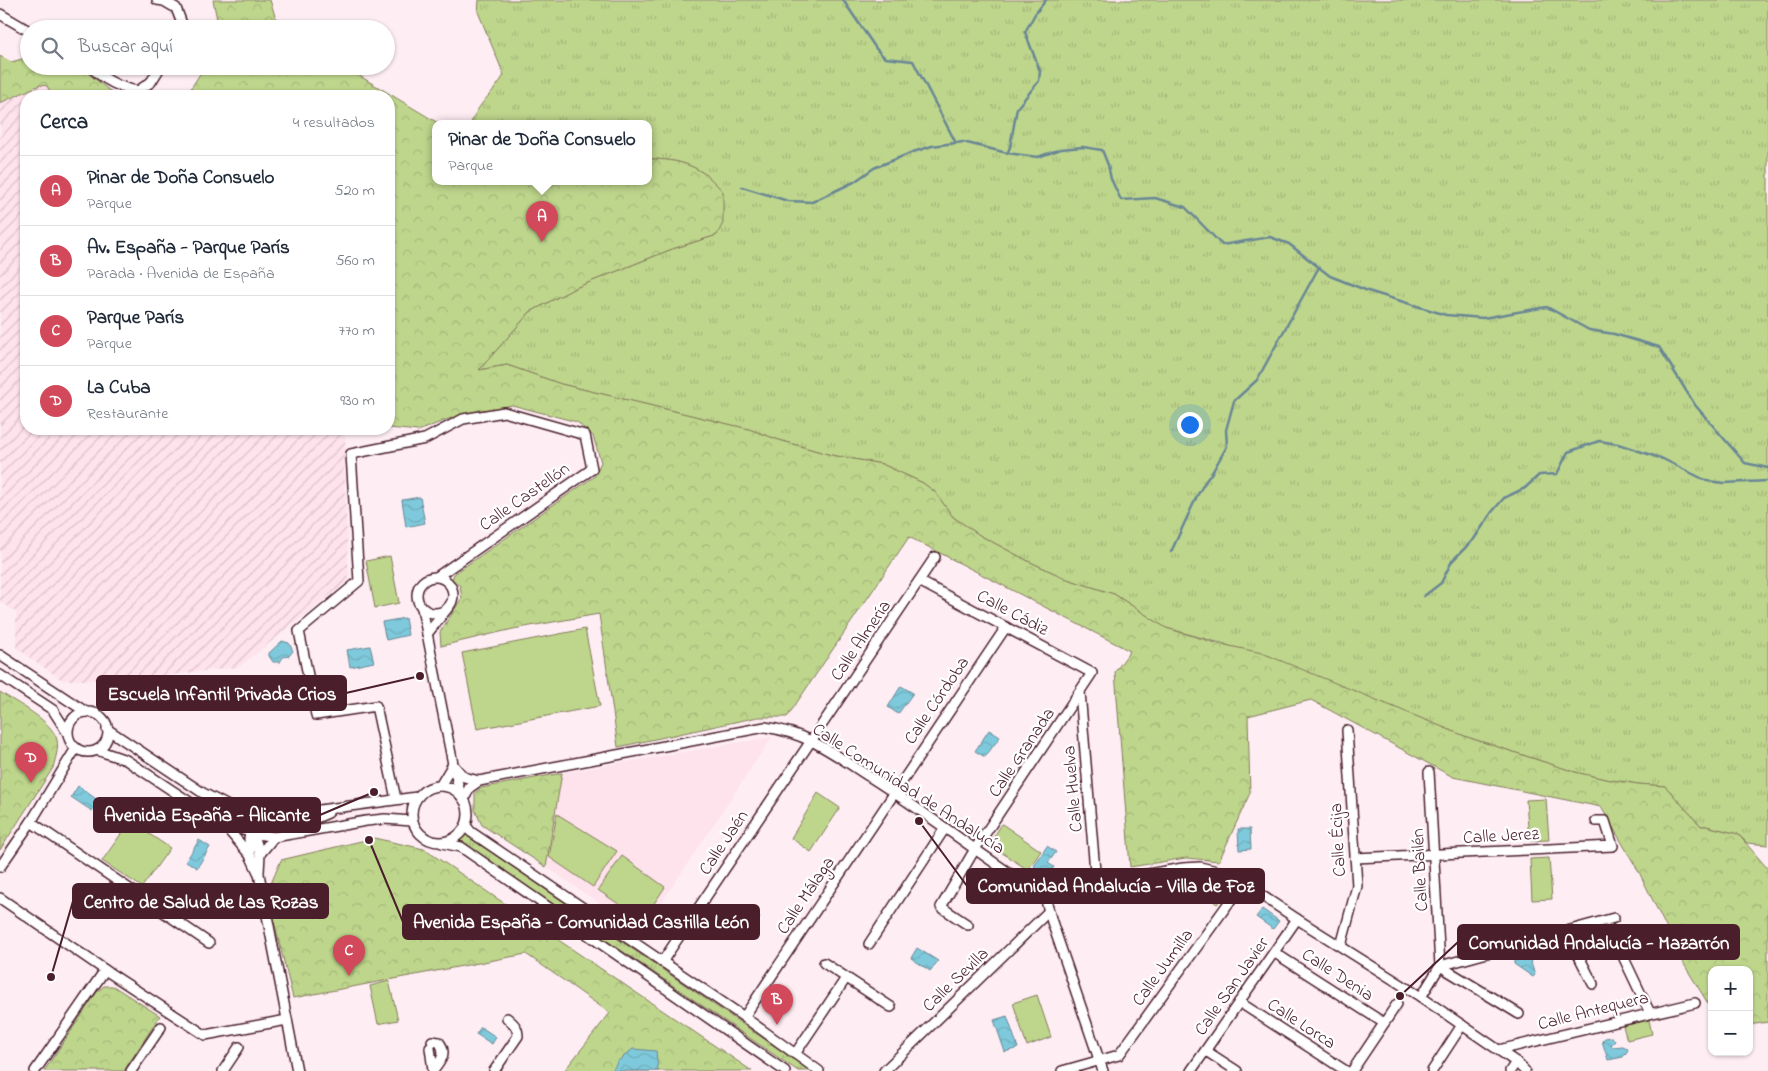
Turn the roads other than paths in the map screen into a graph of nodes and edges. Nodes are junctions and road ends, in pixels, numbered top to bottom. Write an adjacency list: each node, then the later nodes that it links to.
1 (147, 0): 2 (street)
2 (151, 0)
3 (157, 0): 5 (street)
4 (0, 14): 6 (street)
5 (181, 20)
6 (20, 26)
7 (101, 75): 9 (street)
8 (155, 75): 10 (street)
9 (132, 90)
10 (139, 90)
11 (934, 557): 13 (street, Calle Almería)
12 (438, 576): 14 (street); 15 (street); 36 (street, Calle Castellón)
13 (920, 581): 16 (street, Calle Cádiz); 26 (street, Calle Almería)
14 (422, 608): 15 (street); 17 (street)
15 (448, 608): 17 (street)
16 (1006, 627): 19 (street, Calle Cádiz); 33 (street, Calle Córdoba)
17 (427, 634): 29 (street)
18 (0, 655): 22 (street)
19 (1092, 673): 21 (street, Calle Granada)
20 (0, 675): 25 (street)
21 (1080, 692): 48 (street, Calle Granada); 53 (street, Calle Huelva)
22 (86, 712): 23 (street); 25 (street)
23 (108, 729): 28 (street); 37 (street)
24 (1348, 730): 51 (street, Calle Écija)
25 (68, 732): 27 (street)
26 (812, 740): 31 (street, Calle Comunidad de Andalucía); 33 (street, Calle Comunidad de Andalucía); 65 (street, Calle Jaén)
27 (76, 748): 28 (street); 41 (street)
28 (97, 750): 42 (street)
29 (453, 764): 31 (street); 32 (street); 35 (street)
30 (1429, 772): 50 (street, Calle Bailén)
31 (479, 781): 35 (street)
32 (440, 786): 34 (street); 35 (street)
33 (894, 792): 44 (street, Calle Comunidad de Andalucía); 78 (street, Calle Málaga)
34 (417, 797): 36 (street); 39 (street)
35 (463, 798): 43 (street)
36 (396, 799): 38 (street)
37 (232, 808): 38 (street); 45 (street)
38 (337, 809): 45 (street)
39 (412, 821): 46 (street); 47 (street)
40 (1596, 821): 50 (street, Calle Jerez)
41 (30, 822): 52 (street); 61 (street)
42 (223, 824): 45 (street); 49 (street)
43 (466, 826): 47 (street); 65 (street)
44 (945, 828): 48 (street, Calle Comunidad de Andalucía); 62 (street)
45 (253, 832): 46 (street); 49 (street)
46 (274, 837): 49 (street)
47 (442, 843): 96 (street)
48 (975, 849): 56 (street, Calle Comunidad de Andalucía); 60 (street, Calle Granada)
49 (255, 854): 80 (street)
50 (1435, 854): 51 (street, Calle Jerez); 67 (street, Calle Bailén)
51 (1355, 858): 63 (street, Calle Écija)
52 (0, 867)
53 (1096, 883): 54 (street); 56 (street)
54 (1243, 883): 59 (street); 88 (street, Calle Jumilla)
55 (0, 898): 68 (street)
56 (1045, 898): 57 (street)
57 (1048, 911): 88 (street); 98 (street, Calle Sevilla)
58 (1614, 918): 67 (street)
59 (1297, 919): 63 (street); 64 (street, Calle San Javier)
60 (968, 925)
61 (209, 942)
62 (869, 944)
63 (1340, 946): 71 (street)
64 (1275, 953): 72 (street, Calle San Javier); 81 (street, Calle Denia)
65 (662, 962): 78 (street)
66 (824, 964): 69 (street)
67 (1440, 966): 71 (street); 77 (street)
68 (104, 970): 80 (street); 90 (street)
69 (846, 978): 75 (street); 87 (street)
70 (1593, 984): 76 (street)
71 (1422, 997): 82 (street)
72 (1239, 1002): 86 (street, Calle San Javier); 103 (street, Calle Lorca)
73 (1695, 1003): 76 (street, Calle Antequera)
74 (1397, 1004): 81 (street)
75 (891, 1007)
76 (1650, 1013): 85 (street, Calle Antequera)
77 (1519, 1014)
78 (744, 1017): 87 (street)
79 (507, 1018): 95 (street)
80 (287, 1020): 93 (street)
81 (1384, 1023): 104 (street)
82 (1462, 1025): 85 (street); 105 (street)
83 (161, 1028): 91 (street)
84 (239, 1047): 92 (street)
85 (1499, 1050): 89 (street)
86 (1206, 1051): 101 (street, Calle San Javier); 102 (street)
87 (795, 1054): 97 (street)
88 (1100, 1060): 99 (street, Calle Jumilla); 100 (street)
89 (1516, 1062): 106 (street); 107 (street)
90 (36, 1071)
91 (131, 1071)
92 (223, 1071)
93 (297, 1071)
94 (433, 1071): 94 (street)
95 (494, 1071)
96 (785, 1071)
97 (819, 1071)
98 (884, 1071)
99 (1062, 1071)
100 (1103, 1071)
101 (1191, 1071)
102 (1237, 1071)
103 (1346, 1071)
104 (1352, 1071)
105 (1432, 1071)
106 (1510, 1071)
107 (1526, 1071)

